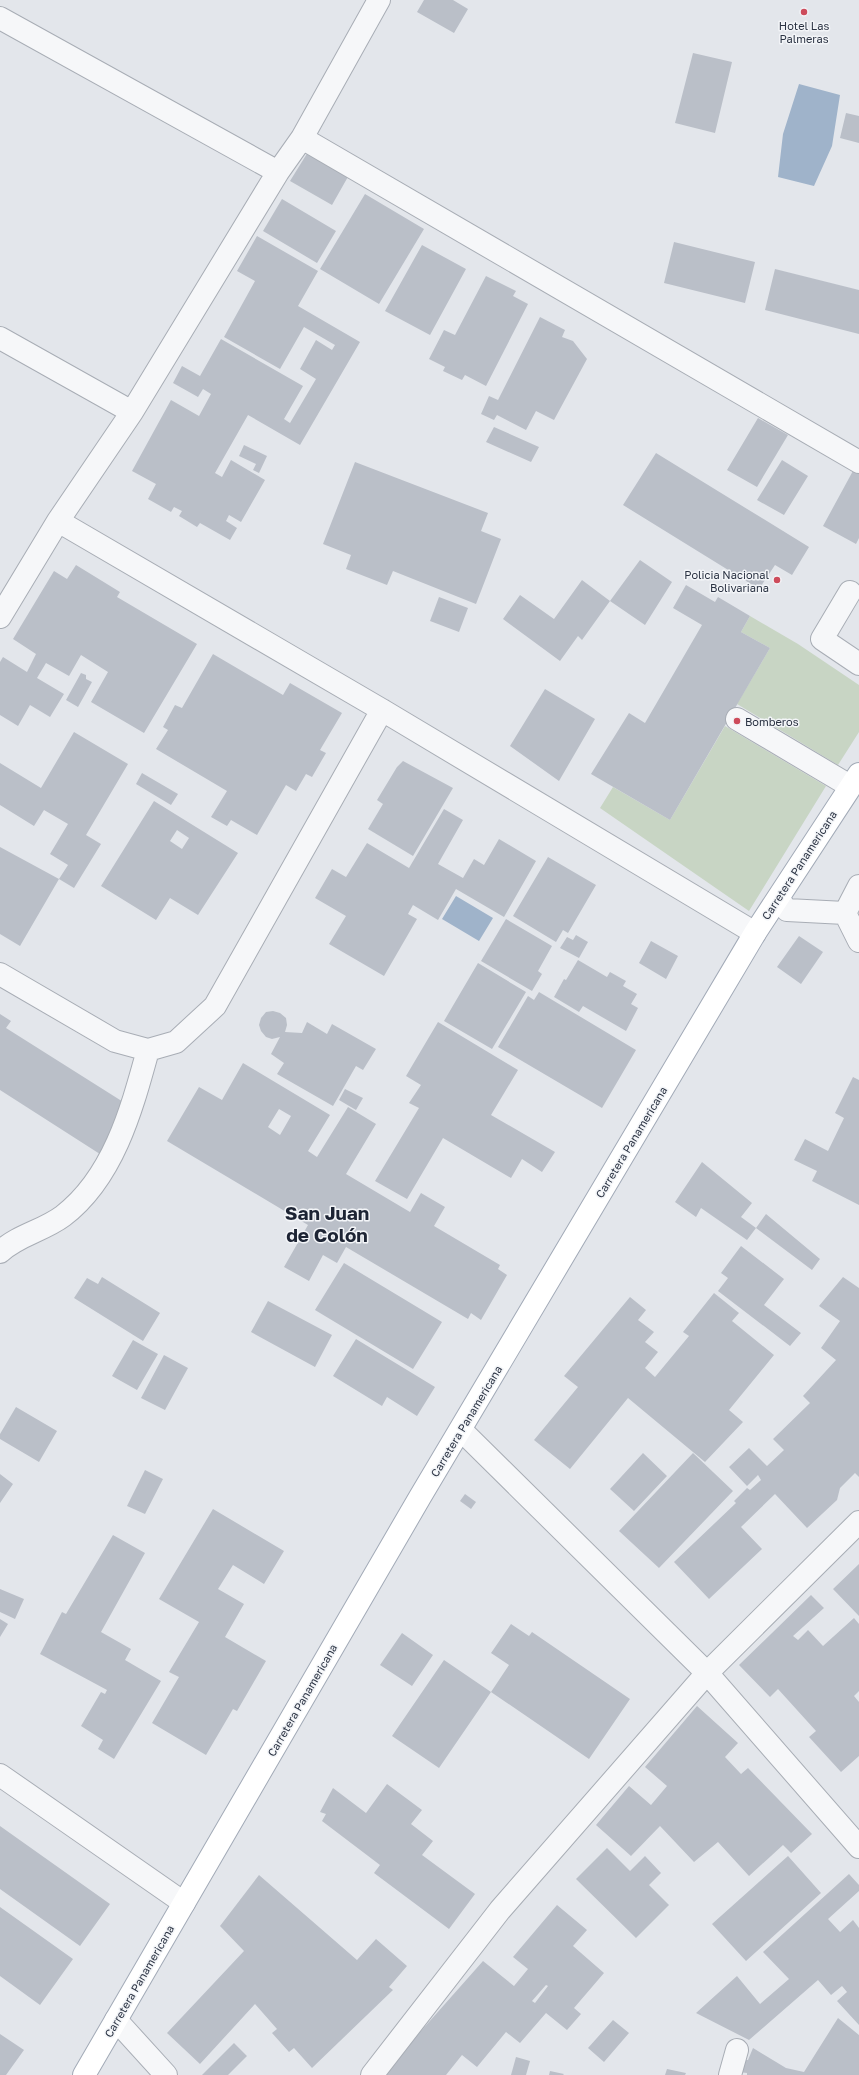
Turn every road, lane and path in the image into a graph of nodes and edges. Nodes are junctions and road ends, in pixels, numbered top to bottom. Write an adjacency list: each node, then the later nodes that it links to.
1 (379, 0): 3 (street)
2 (0, 18): 4 (street)
3 (302, 138): 4 (street); 7 (street)
4 (278, 172): 6 (street)
5 (0, 338): 6 (street)
6 (132, 412): 8 (street)
7 (859, 462)
8 (58, 521): 10 (street); 12 (street)
9 (850, 592): 11 (street)
10 (0, 617)
11 (859, 664)
12 (382, 710): 18 (street); 21 (street)
13 (737, 719): 14 (street)
14 (855, 780): 16 (main road, Carretera Panamericana)
15 (859, 886): 17 (street)
16 (778, 899): 17 (street); 18 (main road, Carretera Panamericana)
17 (845, 913): 19 (street)
18 (755, 933): 23 (main road, Carretera Panamericana)
19 (859, 941)
20 (0, 974): 21 (street)
21 (148, 1050): 22 (street)
22 (0, 1252)
23 (461, 1430): 25 (street); 28 (main road, Carretera Panamericana)
24 (859, 1522): 25 (street)
25 (707, 1673): 27 (street); 33 (street)
26 (0, 1775): 28 (street)
27 (859, 1847)
28 (184, 1904): 29 (main road, Carretera Panamericana)
29 (116, 2020): 31 (main road, Carretera Panamericana); 32 (street)
30 (737, 2050): 34 (street)
31 (84, 2075)
32 (166, 2075)
33 (372, 2075)
34 (730, 2075)

